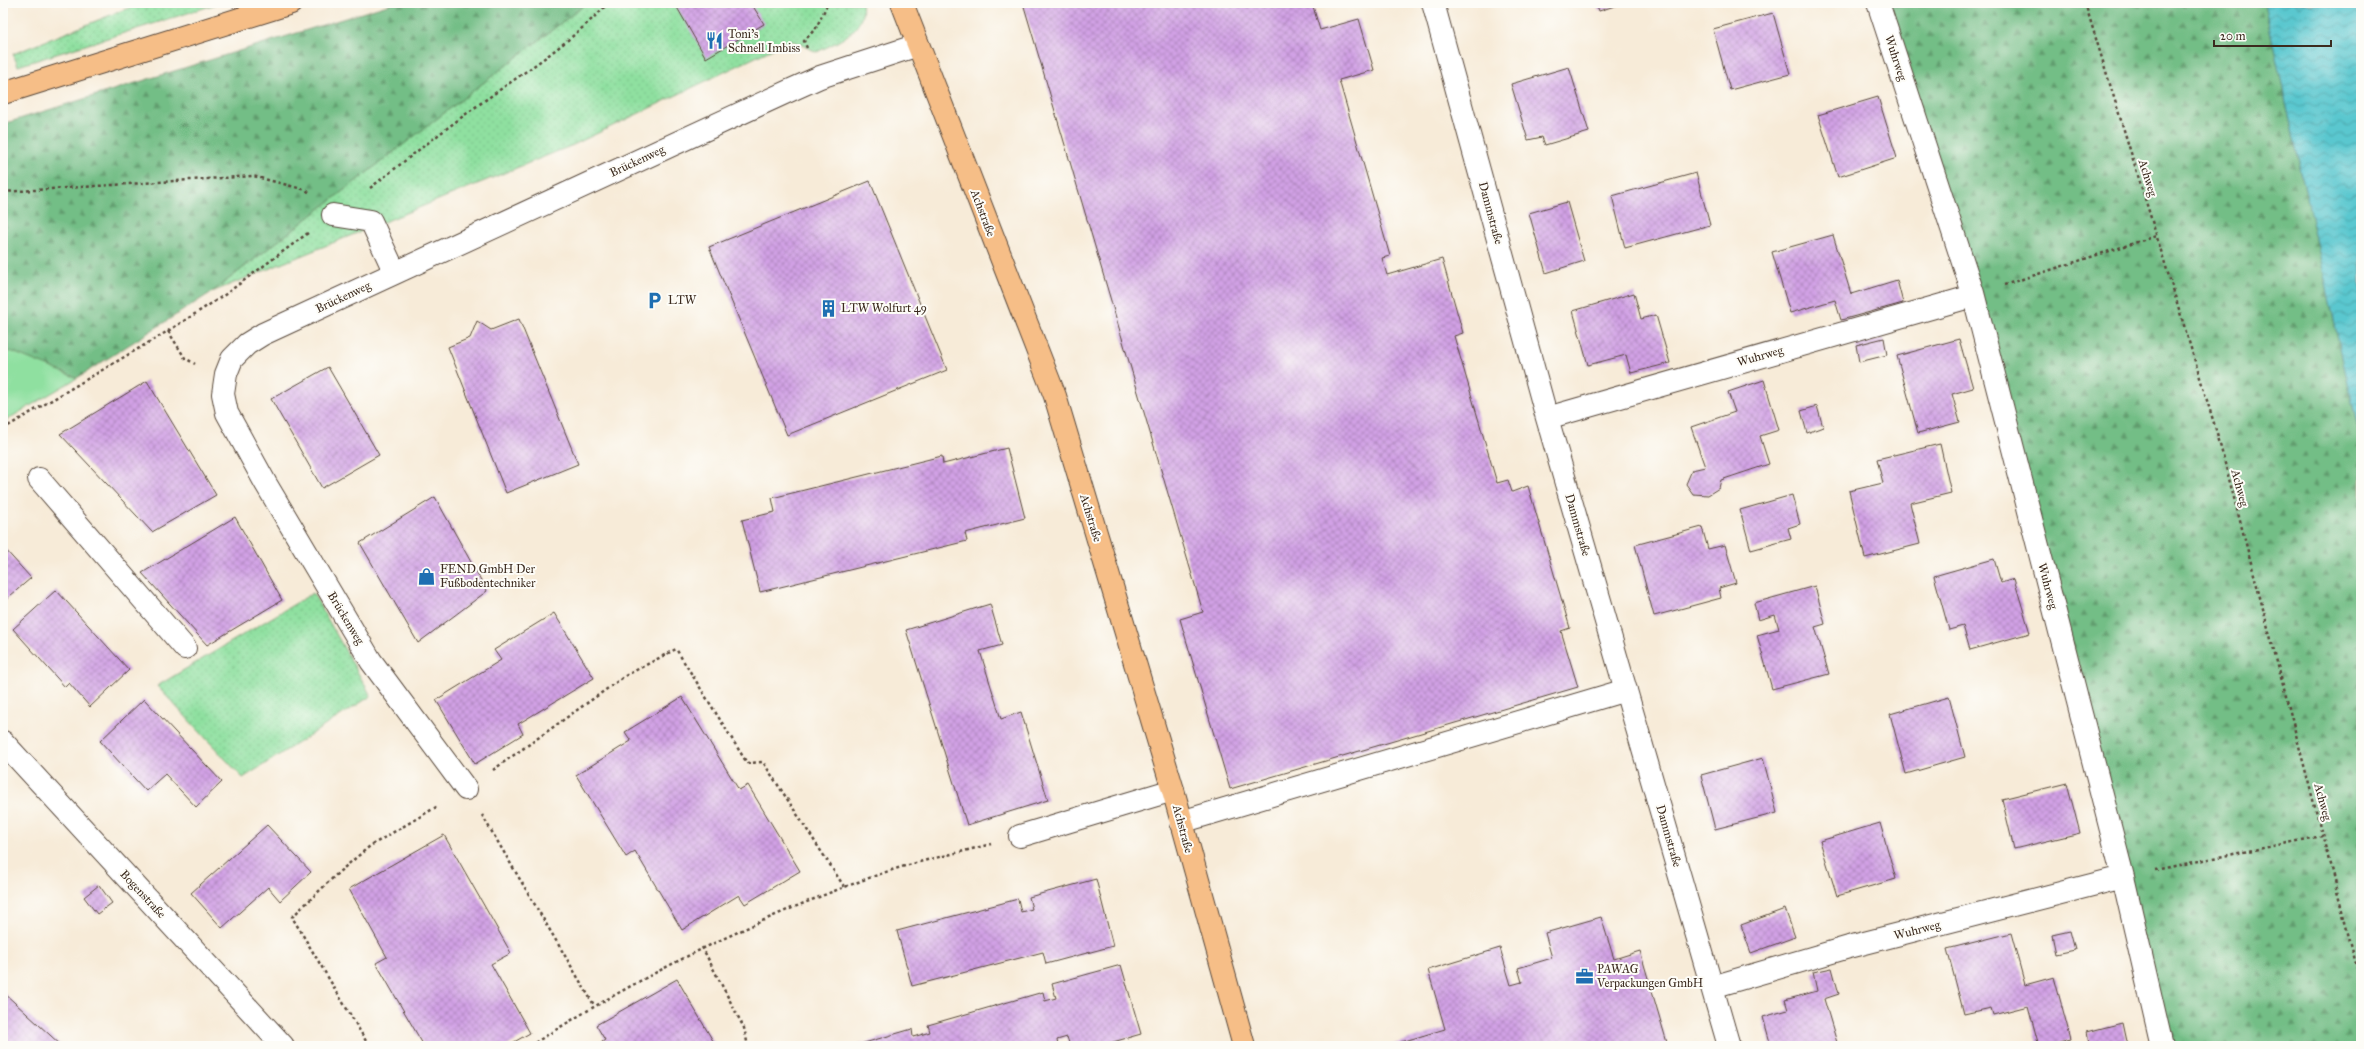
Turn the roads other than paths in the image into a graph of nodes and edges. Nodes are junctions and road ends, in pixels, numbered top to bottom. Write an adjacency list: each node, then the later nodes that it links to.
1 (291, 3): 6 (main road)
2 (902, 3): 5 (main road, Achstraße)
3 (1433, 3): 10 (street, Dammstraße)
4 (1878, 3): 9 (street, Wuhrweg)
5 (918, 44): 8 (street, Brückenweg); 16 (main road, Achstraße)
6 (3, 94)
7 (333, 215): 8 (street)
8 (395, 273): 15 (street, Brückenweg)
9 (1974, 296): 10 (street, Wuhrweg); 19 (street, Wuhrweg)
10 (1547, 418): 13 (street, Dammstraße)
11 (39, 479): 12 (street)
12 (186, 648)
13 (1626, 690): 17 (street); 20 (street, Dammstraße)
14 (3, 742): 21 (street, Bogenstraße)
15 (466, 789)
16 (1173, 790): 17 (main road, Achstraße); 18 (street)
17 (1181, 822): 22 (main road, Achstraße)
18 (1020, 836)
19 (2123, 877): 20 (street, Wuhrweg); 24 (street, Wuhrweg)
20 (1712, 987): 23 (street, Dammstraße)
21 (283, 1046)
22 (1244, 1046)
23 (1729, 1046)
24 (2162, 1046)

